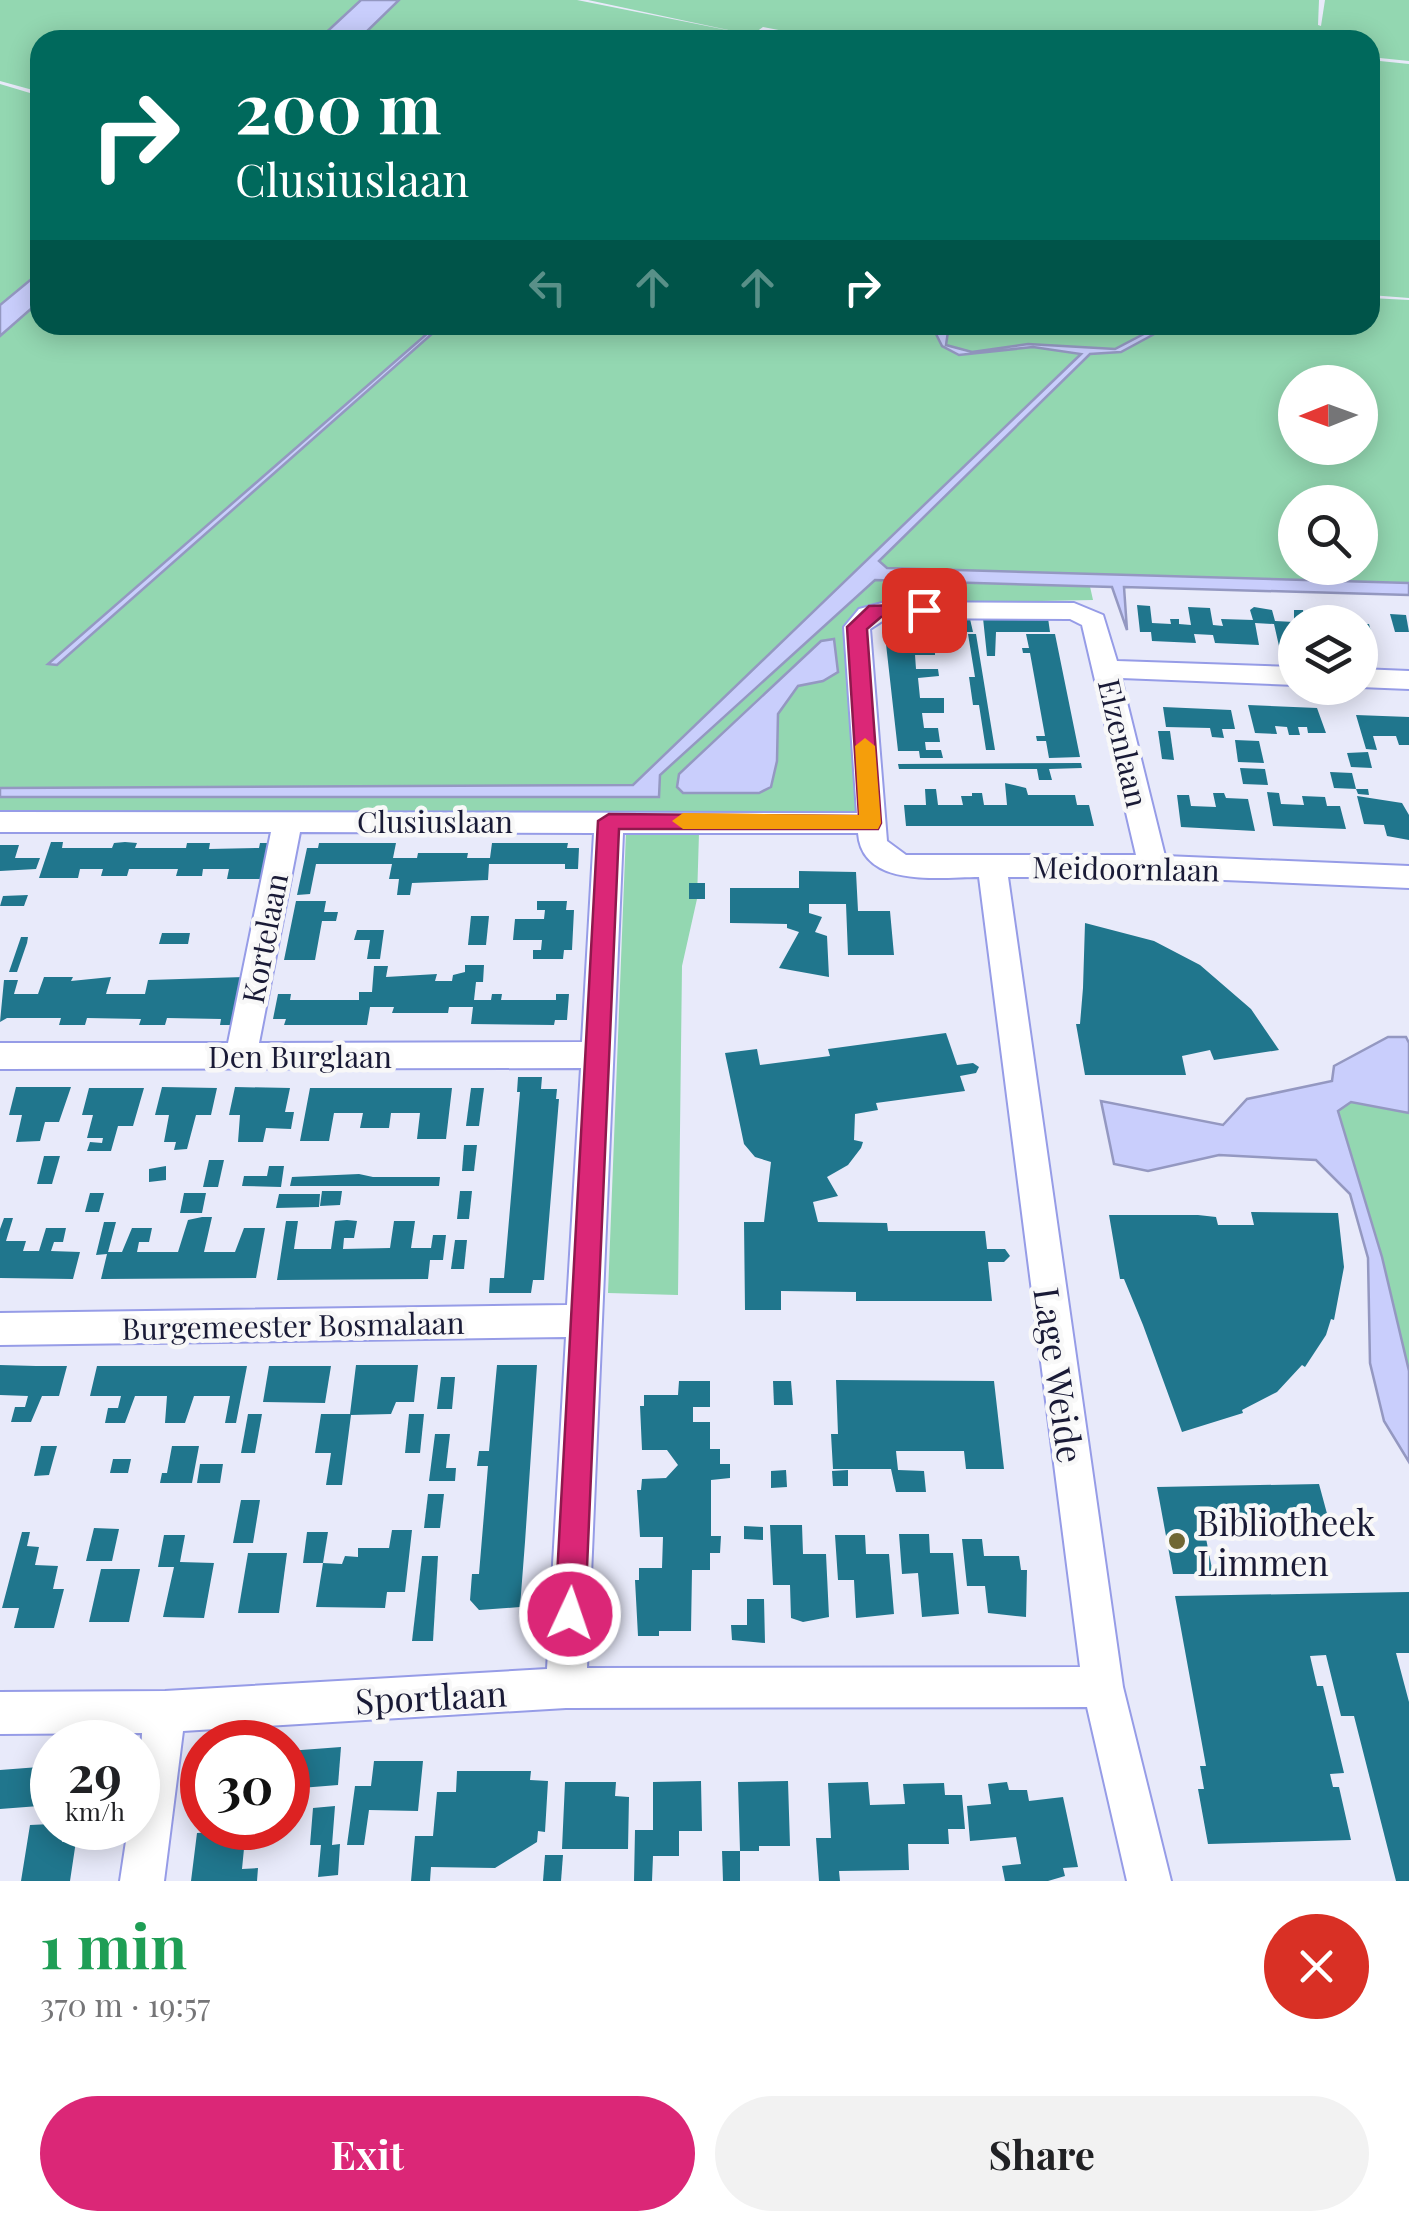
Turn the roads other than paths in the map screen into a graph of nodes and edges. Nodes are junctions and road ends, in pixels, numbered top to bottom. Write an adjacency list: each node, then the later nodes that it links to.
1 (1106, 668): 2 (street); 8 (street, Elzenlaan); 10 (street, Elzenlaan)
2 (1278, 675)
3 (1378, 679): 4 (street)
4 (1409, 680)
5 (288, 821): 6 (street, Clusiuslaan); 7 (street, Clusiuslaan); 14 (street, Kortelaan)
6 (609, 821): 8 (street, Clusiuslaan); 12 (street)
7 (0, 822)
8 (870, 823): 9 (street, Meidoornlaan)
9 (992, 866): 10 (street, Meidoornlaan); 17 (street, Lage Weide)
10 (1153, 866): 11 (street, Meidoornlaan)
11 (1409, 877)
12 (600, 1055): 14 (street, Den Burglaan); 15 (street)
13 (0, 1056): 14 (street, Den Burglaan)
14 (240, 1056)
15 (586, 1321): 16 (street, Burgemeester Bosmalaan); 18 (street)
16 (0, 1329)
17 (1103, 1687): 18 (street, Sportlaan); 22 (street, Lage Weide)
18 (566, 1688): 19 (street, Sportlaan)
19 (166, 1712): 20 (street, Sportlaan); 21 (street)
20 (0, 1713)
21 (142, 1881)
22 (1148, 1881)

